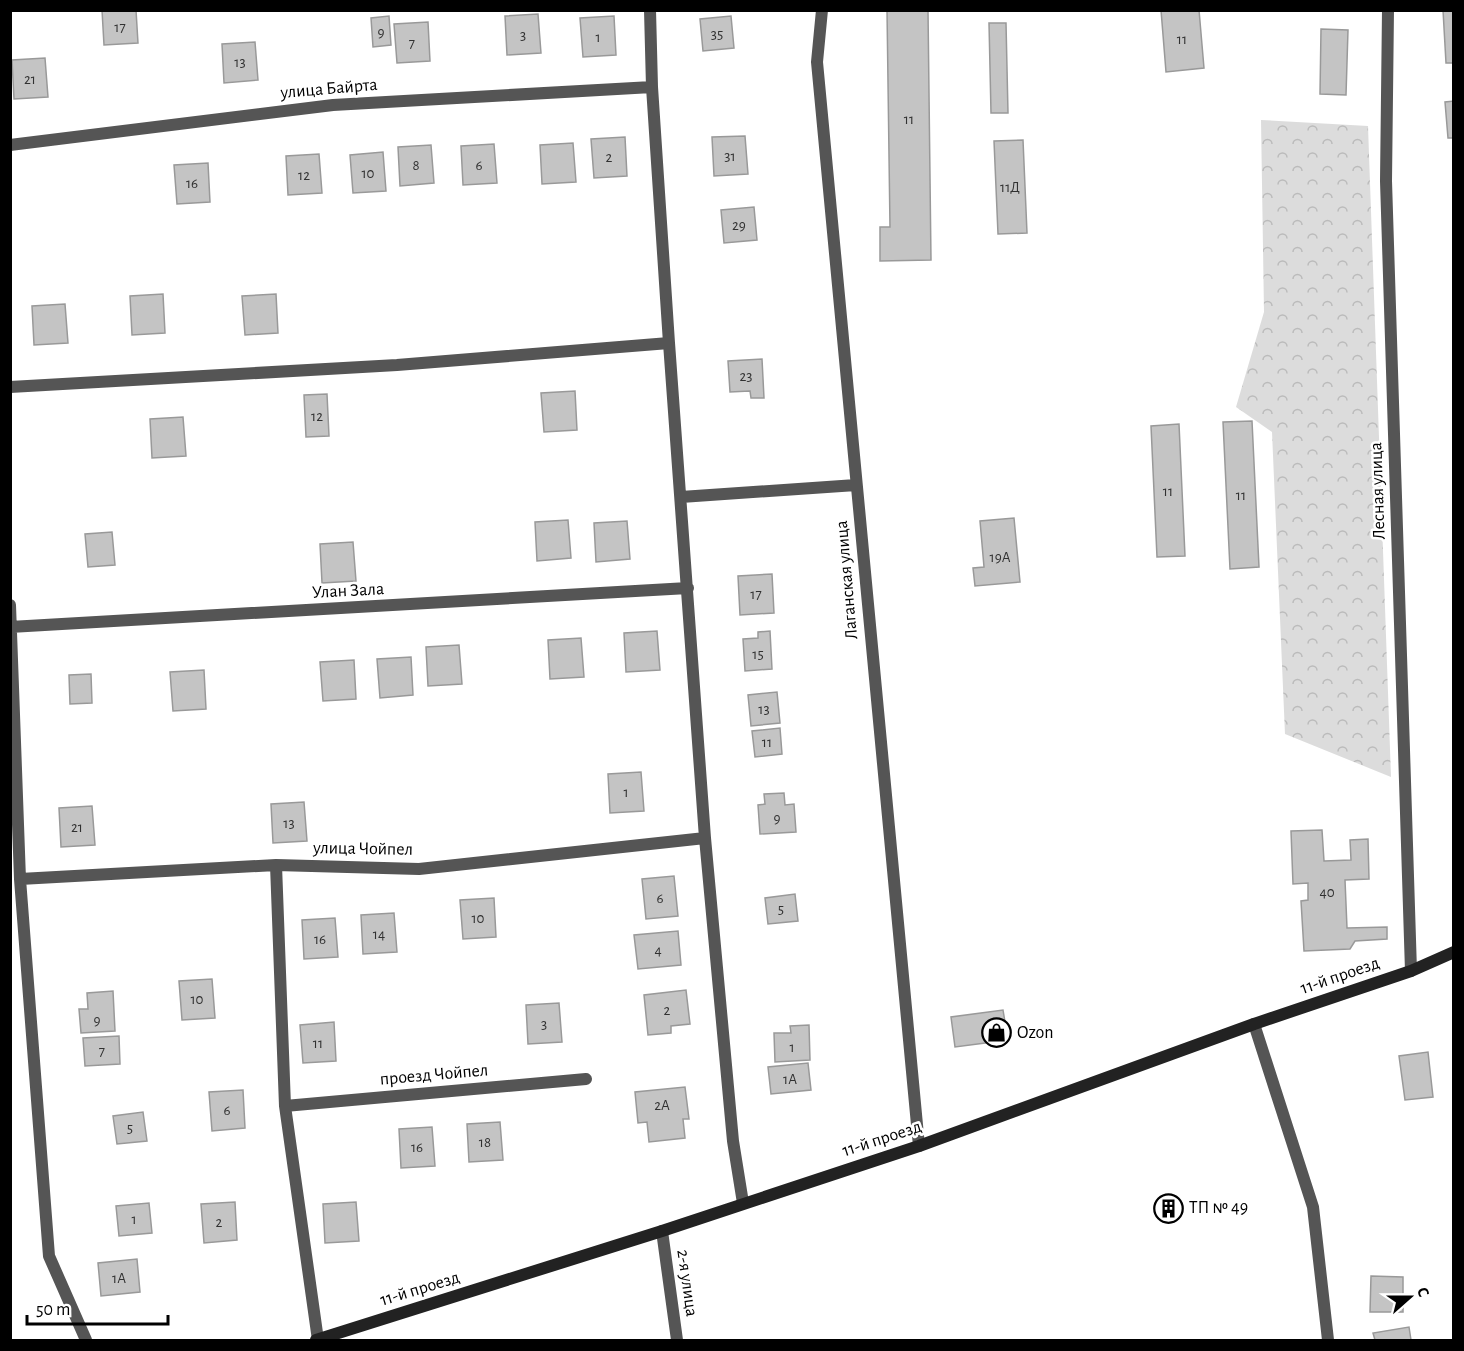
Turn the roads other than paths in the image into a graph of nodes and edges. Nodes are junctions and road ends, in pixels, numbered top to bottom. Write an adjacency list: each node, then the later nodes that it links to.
1 (650, 10): 4 (street)
2 (822, 10): 8 (street, Лаганская улица)
3 (1388, 10): 17 (street, Лесная улица)
4 (652, 87): 5 (street, улица Байрта); 6 (street)
5 (10, 145)
6 (669, 343): 7 (street); 9 (street)
7 (10, 387)
8 (856, 485): 9 (street); 21 (street, Лаганская улица)
9 (681, 497): 10 (street)
10 (688, 588): 12 (street, Улан Зала); 13 (street)
11 (10, 605): 12 (street)
12 (11, 627): 15 (street)
13 (705, 838): 14 (street, улица Чойпел); 22 (street)
14 (276, 865): 15 (street, улица Чойпел); 20 (street)
15 (20, 879): 25 (street)
16 (1454, 952): 17 (street, 11-й проезд)
17 (1411, 970): 18 (street, 11-й проезд)
18 (1254, 1024): 21 (street, 11-й проезд); 27 (street)
19 (586, 1079): 20 (street, проезд Чойпел)
20 (285, 1106): 24 (street)
21 (919, 1146): 22 (street, 11-й проезд)
22 (743, 1203): 23 (street, 11-й проезд)
23 (662, 1231): 24 (street, 11-й проезд); 26 (street, 2-я улица)
24 (317, 1340)
25 (86, 1341)
26 (677, 1341)
27 (1328, 1341)

